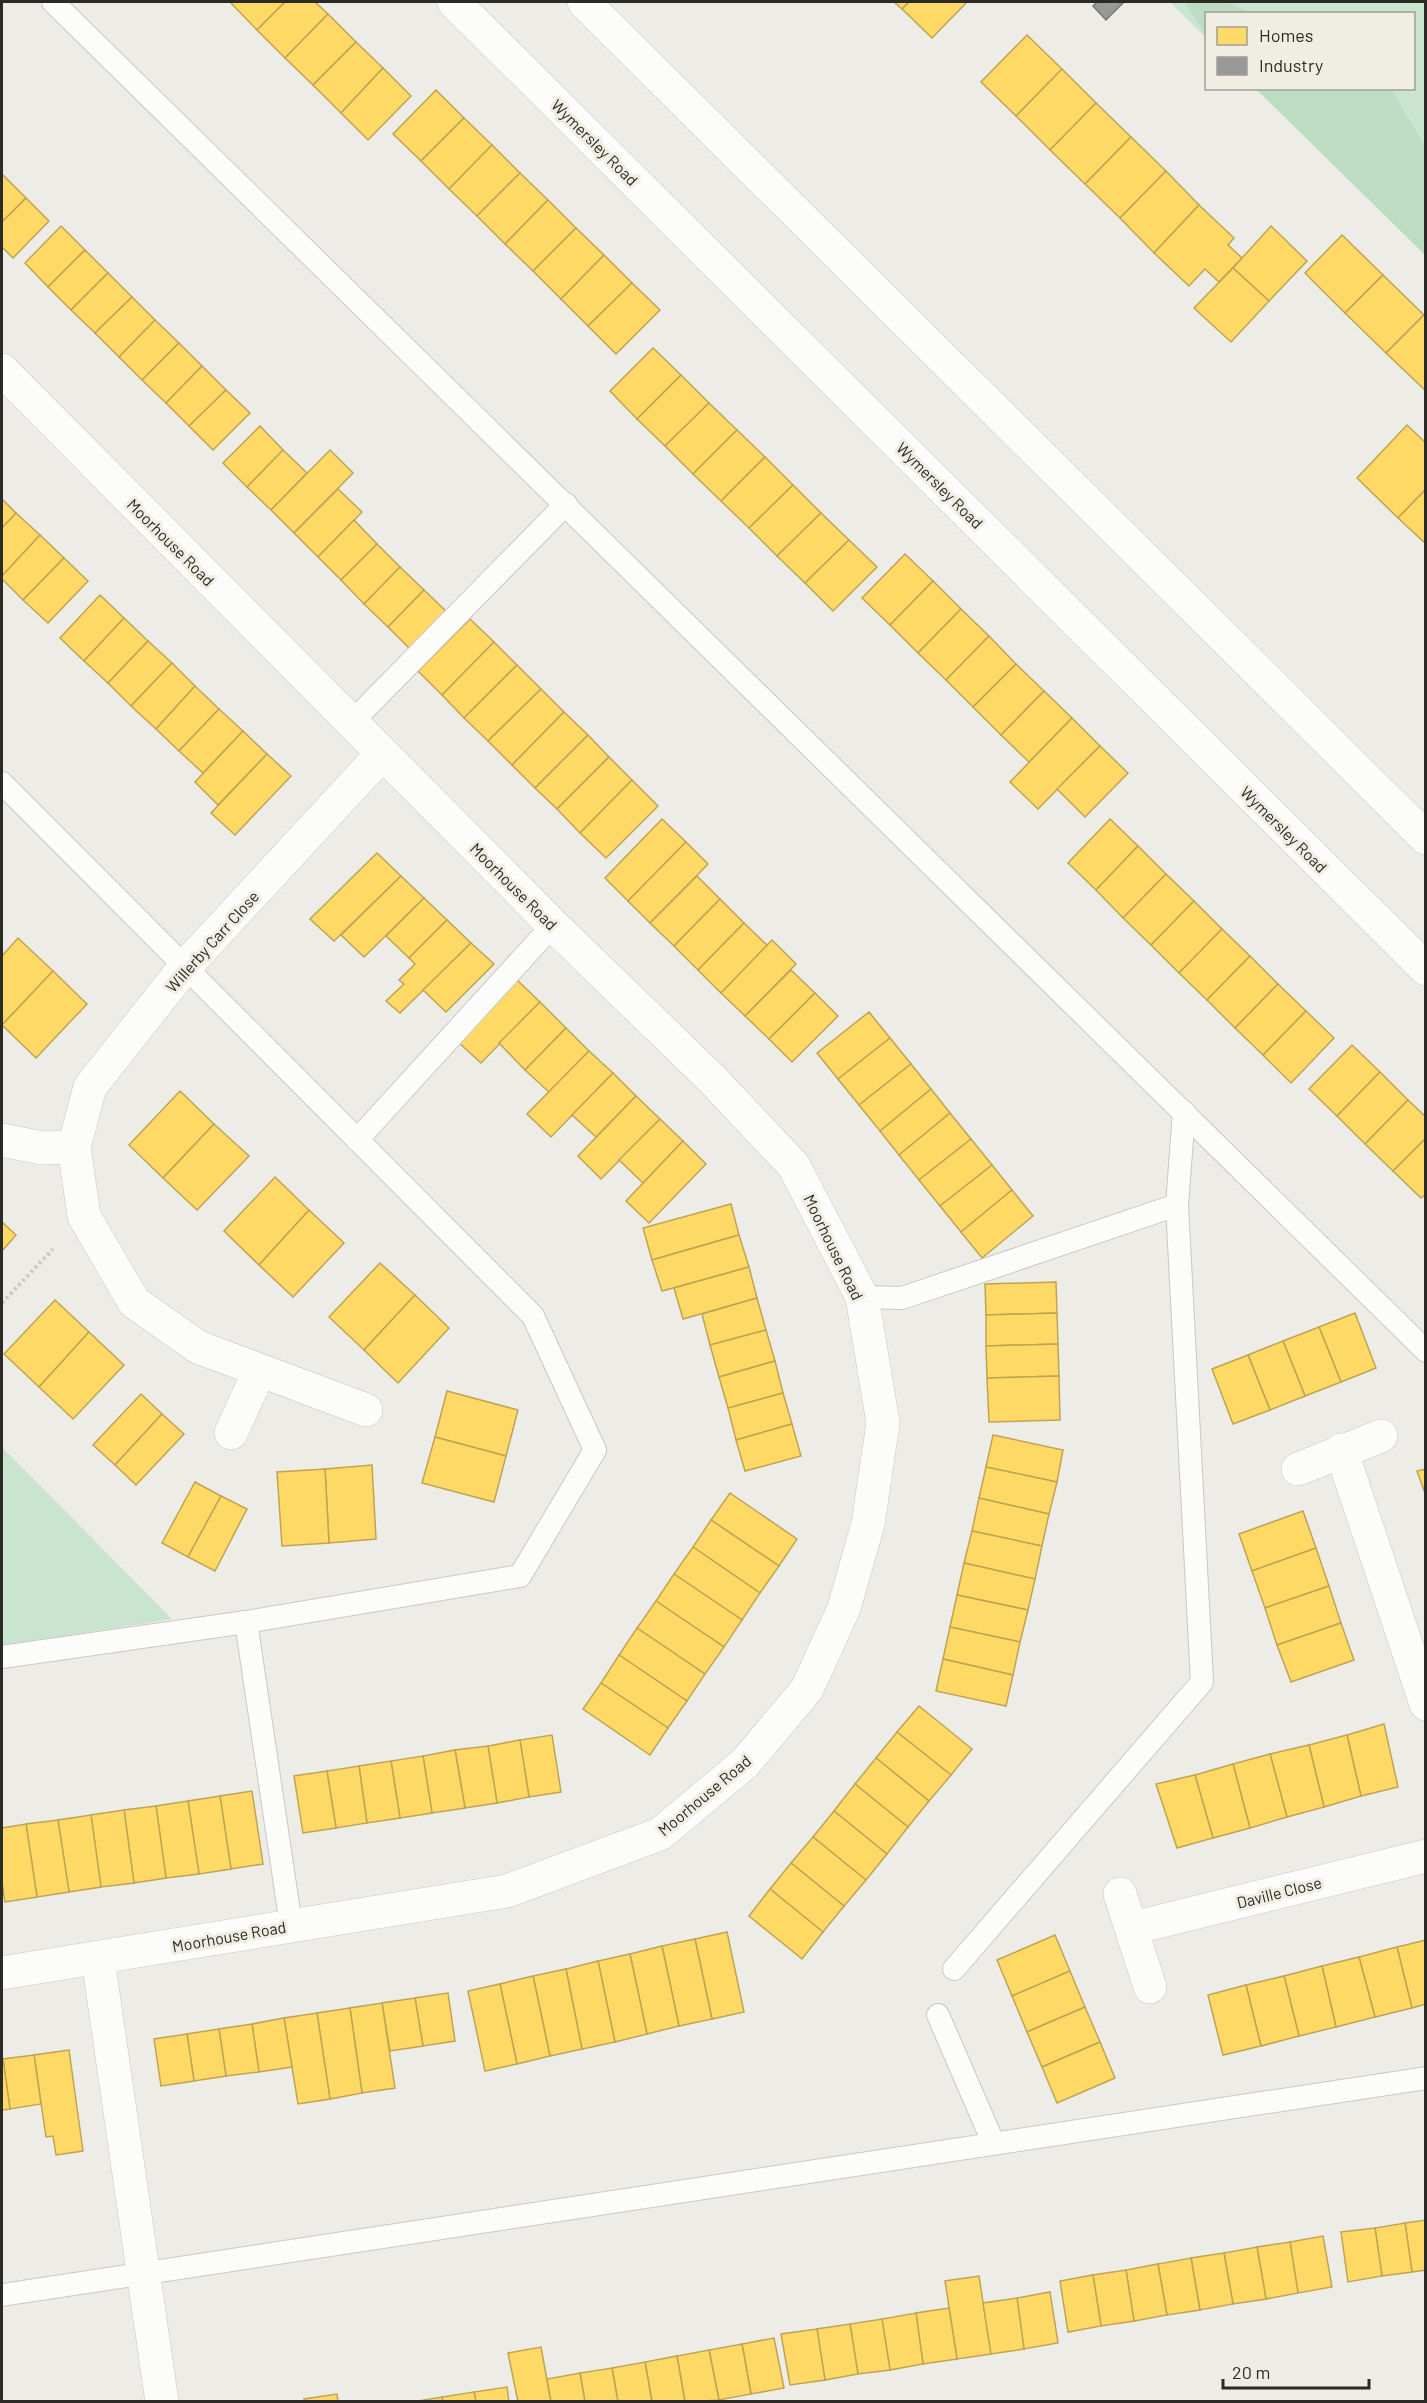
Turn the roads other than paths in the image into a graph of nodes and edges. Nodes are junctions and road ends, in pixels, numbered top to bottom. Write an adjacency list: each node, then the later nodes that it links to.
1 (53, 2): 5 (lane)
2 (454, 2): 12 (street, Wymersley Road)
3 (584, 2): 9 (street)
4 (2, 370): 6 (street, Moorhouse Road)
5 (566, 504): 6 (lane); 13 (lane)
6 (351, 723): 7 (street, Moorhouse Road)
7 (382, 754): 10 (street, Moorhouse Road); 11 (street, Willerby Carr Close)
8 (2, 783): 11 (lane)
9 (1425, 838)
10 (553, 925): 15 (lane); 18 (street, Moorhouse Road)
11 (185, 968): 15 (lane); 16 (street, Willerby Carr Close)
12 (1425, 969)
13 (1184, 1112): 17 (lane); 19 (lane)
14 (2, 1140): 16 (street)
15 (357, 1140): 26 (lane)
16 (74, 1146): 20 (street, Willerby Carr Close)
17 (1177, 1204): 18 (lane); 34 (lane)
18 (862, 1297): 31 (street, Moorhouse Road)
19 (1425, 1351)
20 (259, 1372): 21 (street, Willerby Carr Close); 22 (street)
21 (366, 1410)
22 (231, 1433)
23 (1382, 1436): 24 (street)
24 (1341, 1450): 25 (street); 28 (street)
25 (1298, 1469)
26 (246, 1622): 27 (lane); 31 (lane)
27 (2, 1657)
28 (1425, 1704)
29 (1425, 1856): 32 (street, Daville Close)
30 (1120, 1894): 32 (street)
31 (291, 1925): 33 (street, Moorhouse Road)
32 (1133, 1928): 36 (street)
33 (98, 1959): 35 (street, Moorhouse Road); 40 (street)
34 (954, 1969)
35 (2, 1973)
36 (1150, 1987)
37 (938, 2014): 39 (lane)
38 (1425, 2078): 39 (lane)
39 (993, 2142): 40 (lane)
40 (142, 2275): 41 (lane); 42 (street)
41 (2, 2295)
42 (162, 2402)

